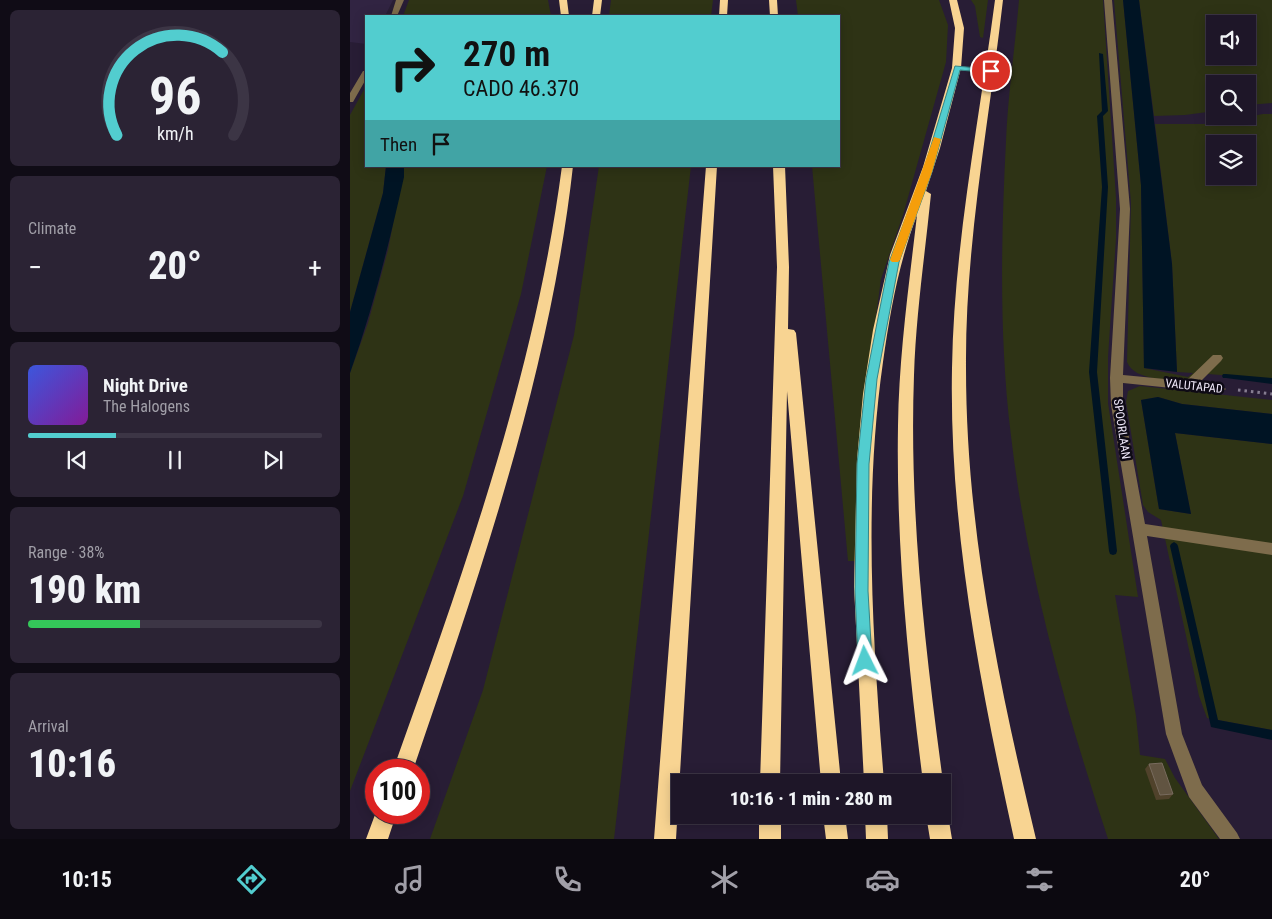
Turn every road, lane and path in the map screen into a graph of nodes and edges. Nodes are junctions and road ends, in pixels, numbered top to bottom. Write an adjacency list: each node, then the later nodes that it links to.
1 (400, 0): 9 (street)
2 (563, 0): 10 (highway)
3 (598, 0): 11 (highway)
4 (724, 0): 12 (highway)
5 (773, 0): 13 (highway)
6 (953, 0): 14 (highway)
7 (999, 0): 15 (highway)
8 (1108, 0): 24 (street, SPOORLAAN)
9 (394, 15)
10 (565, 15)
11 (596, 15)
12 (722, 15)
13 (774, 15)
14 (957, 68): 15 (street); 21 (highway)
15 (991, 71): 46 (highway)
16 (365, 75): 17 (street)
17 (350, 100)
18 (568, 167): 30 (highway)
19 (712, 167): 41 (highway)
20 (780, 167): 22 (highway)
21 (928, 172): 33 (highway); 34 (highway)
22 (783, 267): 31 (highway); 32 (highway)
23 (1217, 358): 25 (street)
24 (1116, 378): 25 (street, VALUTAPAD); 28 (street, SPOORLAAN)
25 (1188, 386): 26 (street, VALUTAPAD)
26 (1220, 389): 27 (path, VALUTAPAD)
27 (1272, 394)
28 (1138, 529): 29 (street); 47 (street, SPOORLAAN)
29 (1272, 549)
30 (407, 759)
31 (770, 774)
32 (830, 774)
33 (873, 774)
34 (932, 774)
35 (383, 824): 40 (highway)
36 (770, 824): 42 (highway)
37 (835, 824): 43 (highway)
38 (876, 824): 44 (highway)
39 (939, 824): 45 (highway)
40 (377, 839)
41 (665, 839)
42 (770, 839)
43 (837, 839)
44 (877, 839)
45 (941, 839)
46 (1025, 839)
47 (1231, 839)

